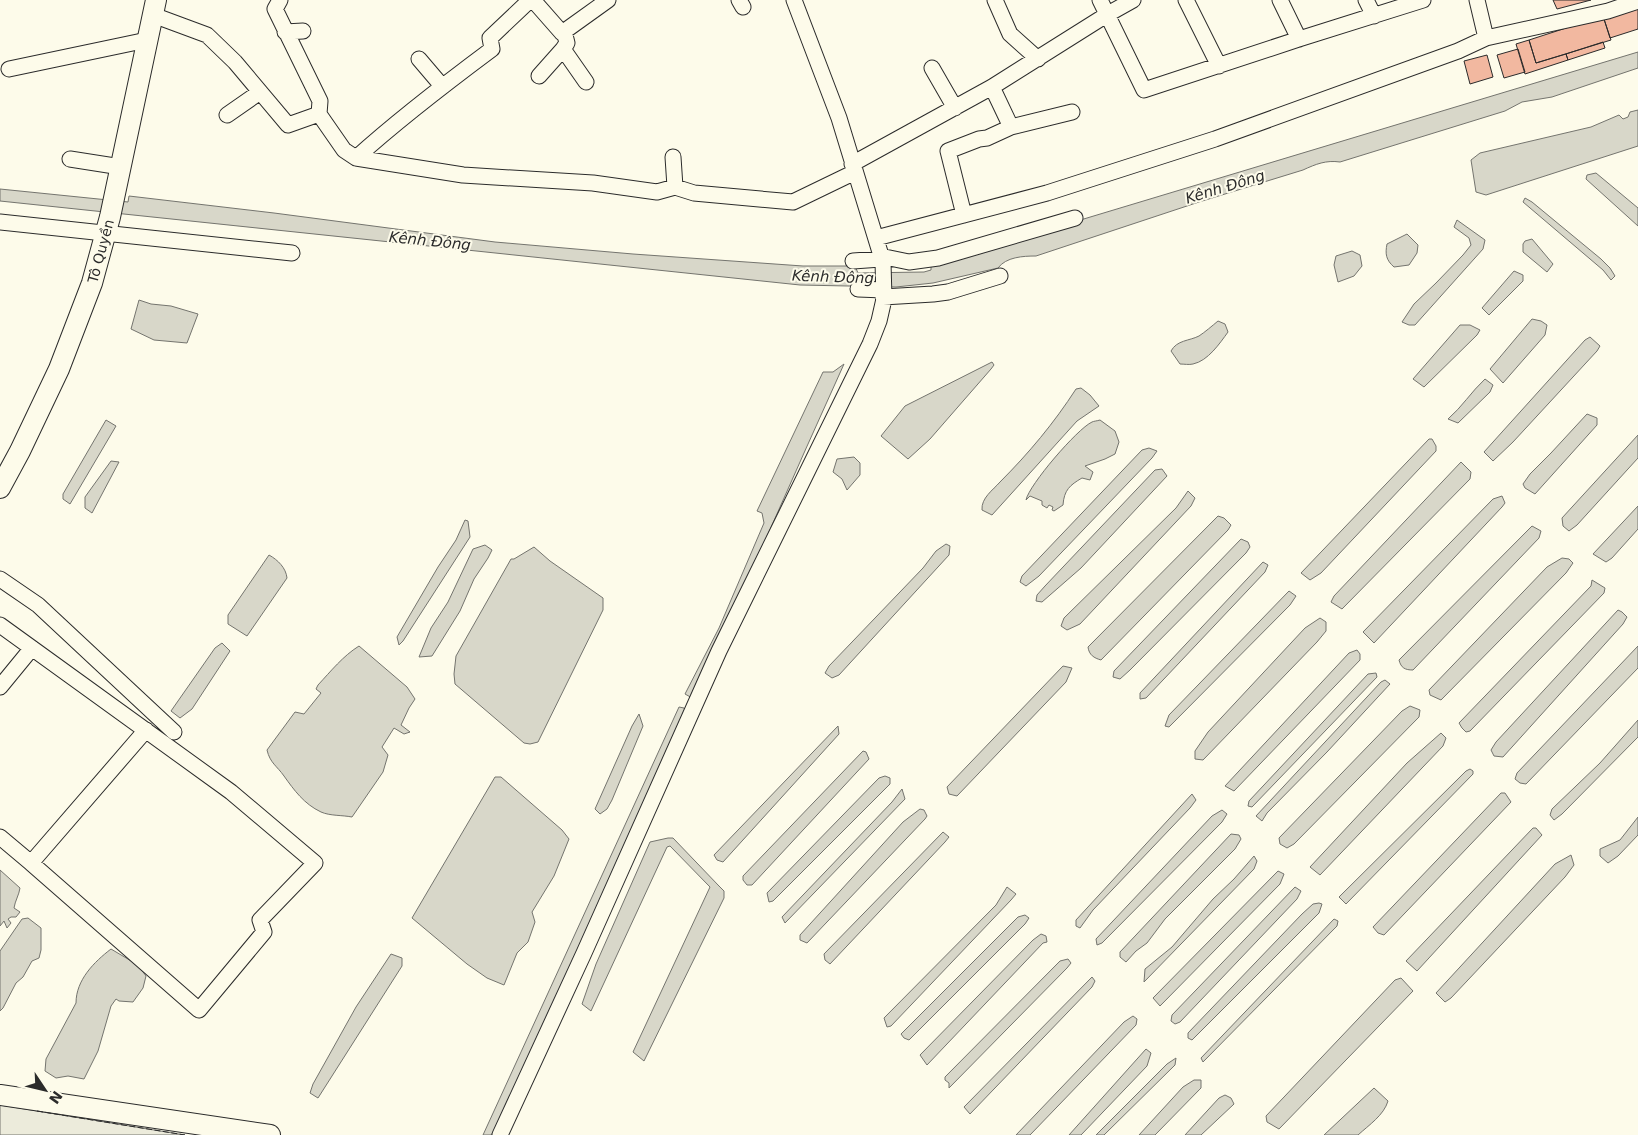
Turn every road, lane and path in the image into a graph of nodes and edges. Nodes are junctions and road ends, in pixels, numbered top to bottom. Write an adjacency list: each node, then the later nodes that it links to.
1 (280, 0): 19 (street)
2 (532, 0): 20 (street); 32 (street)
3 (608, 0): 20 (street)
4 (794, 0): 43 (street)
5 (995, 0): 26 (street)
6 (1100, 0): 16 (street)
7 (1133, 0): 16 (street)
8 (1186, 0): 27 (street)
9 (1280, 0): 22 (street)
10 (1366, 0): 17 (street)
11 (1423, 0): 17 (street)
12 (1477, 0): 21 (street)
13 (1638, 1): 14 (street)
14 (1606, 6): 21 (street)
15 (154, 7): 23 (main road, Tô Quyền); 34 (street)
16 (1108, 14): 26 (street); 27 (street)
17 (1374, 16): 22 (street)
18 (303, 31): 19 (street)
19 (285, 32): 37 (street)
20 (562, 33): 24 (street)
21 (1486, 38): 46 (street)
22 (1298, 39): 27 (street)
23 (147, 40): 29 (street); 44 (main road, Tô Quyền)
24 (563, 49): 30 (street); 31 (street)
25 (419, 59): 32 (street)
26 (1038, 59): 33 (street)
27 (1219, 66)
28 (932, 68): 35 (street)
29 (9, 69)
30 (539, 76)
31 (586, 82)
32 (442, 86): 41 (street)
33 (992, 87): 35 (street); 39 (street)
34 (260, 92): 37 (street); 38 (street)
35 (955, 108): 43 (street)
36 (1072, 112): 39 (street)
37 (319, 114): 41 (street)
38 (227, 115)
39 (1011, 128): 46 (street)
40 (672, 157): 45 (street)
41 (356, 158): 45 (street)
42 (70, 159): 44 (street)
43 (854, 168): 45 (street); 50 (street)
44 (120, 172): 49 (main road, Tô Quyền)
45 (676, 187)
46 (964, 215): 50 (street)
47 (1075, 218): 52 (street)
48 (0, 222): 49 (street)
49 (107, 229): 51 (street); 57 (main road, Tô Quyền)
50 (876, 238): 52 (street)
51 (292, 253)
52 (881, 259): 53 (street); 56 (street)
53 (853, 261)
54 (1000, 276): 56 (street)
55 (858, 289): 56 (street)
56 (884, 293): 70 (street)
57 (23, 445): 58 (main road); 59 (main road, Tô Quyền)
58 (0, 461)
59 (0, 488)
60 (0, 579): 65 (street)
61 (0, 625): 62 (street)
62 (32, 648): 63 (street); 64 (street)
63 (0, 687)
64 (146, 730): 67 (street); 67 (street)
65 (174, 732)
66 (0, 837): 67 (street)
67 (32, 863)
68 (0, 1096): 69 (main road)
69 (270, 1135)
70 (500, 1135)

